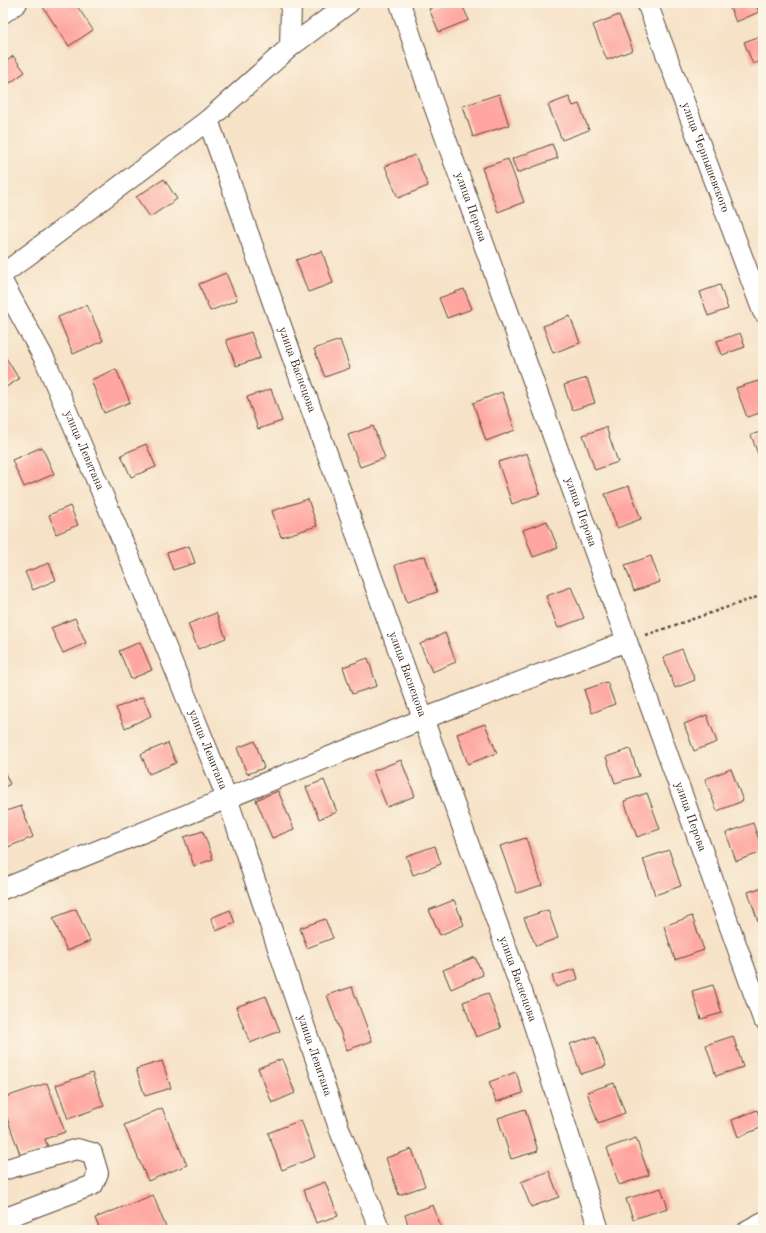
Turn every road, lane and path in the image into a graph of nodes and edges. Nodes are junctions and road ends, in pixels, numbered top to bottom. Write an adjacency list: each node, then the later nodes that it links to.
1 (18, 3): 6 (street)
2 (291, 3): 7 (street)
3 (349, 3): 7 (street)
4 (400, 3): 13 (street, улица Перова)
5 (647, 3): 11 (street, улица Чернышевского)
6 (3, 13)
7 (290, 47): 8 (street)
8 (208, 120): 9 (street); 14 (street, улица Васнецова)
9 (3, 274)
10 (3, 283): 15 (street, улица Левитана)
11 (763, 312)
12 (763, 595): 13 (path)
13 (627, 641): 14 (street); 17 (street, улица Перова)
14 (423, 719): 15 (street); 22 (street, улица Васнецова)
15 (227, 798): 16 (street); 21 (street, улица Левитана)
16 (3, 890)
17 (763, 1019)
18 (3, 1170): 19 (street)
19 (3, 1218)
20 (763, 1222): 23 (street)
21 (380, 1230)
22 (599, 1230)
23 (748, 1230)

